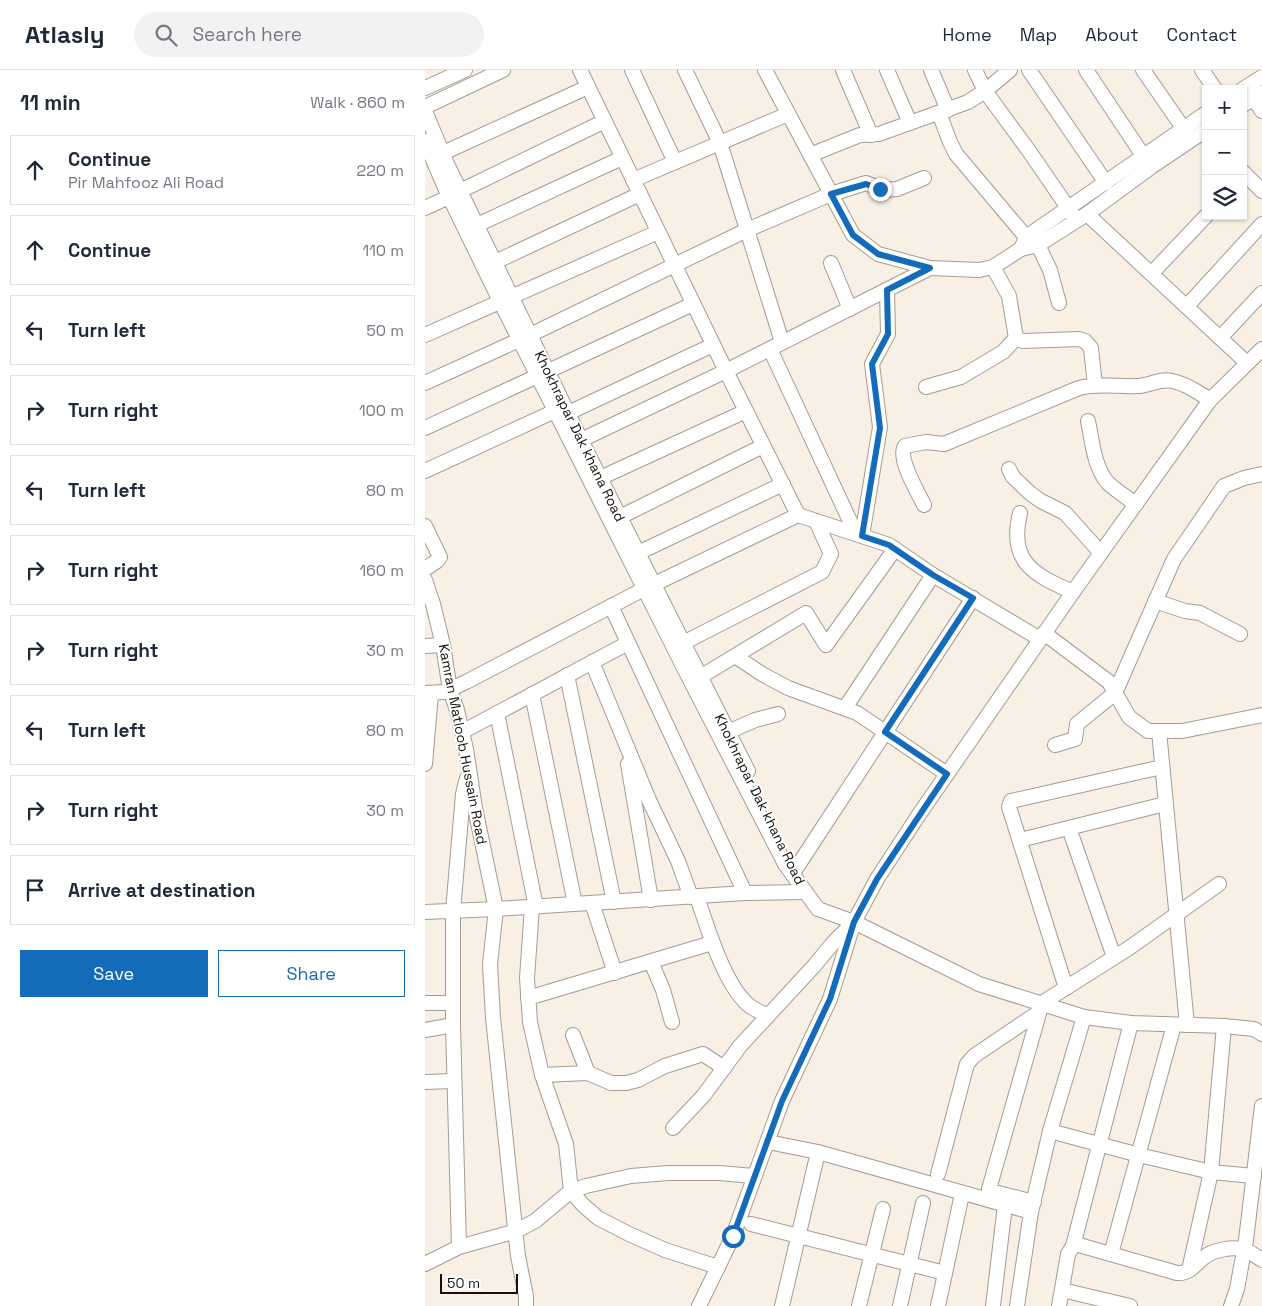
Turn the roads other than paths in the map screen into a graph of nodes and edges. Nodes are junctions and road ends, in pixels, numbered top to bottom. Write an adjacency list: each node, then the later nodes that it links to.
1 (465, 70): 20 (street)
2 (503, 70): 23 (street)
3 (580, 70): 19 (street)
4 (632, 70): 38 (street)
5 (685, 70): 33 (street)
6 (765, 70): 27 (street)
7 (843, 70): 31 (street)
8 (887, 70): 29 (street)
9 (931, 70): 26 (street)
10 (975, 70): 21 (street)
11 (1029, 70): 42 (street)
12 (1086, 70): 37 (street)
13 (1143, 70): 30 (street)
14 (1202, 70): 17 (street)
15 (1008, 71): 21 (street)
16 (1260, 76): 18 (street)
17 (1212, 85)
18 (1247, 86)
19 (588, 87): 28 (street); 36 (street)
20 (425, 88)
21 (985, 91): 26 (street); 48 (street)
22 (1253, 99): 25 (street)
23 (425, 106)
24 (425, 111): 36 (street, Khokhrapar Dak khana Road)
25 (1262, 111)
26 (944, 112): 29 (street); 54 (street)
27 (789, 114): 33 (street); 34 (street)
28 (605, 122): 35 (street); 44 (street)
29 (910, 123): 31 (street)
30 (1198, 133): 37 (street)
31 (871, 135): 34 (street)
32 (425, 141): 36 (street, Khokhrapar Dak khana Road)
33 (720, 143): 38 (street); 52 (street)
34 (810, 155): 46 (street)
35 (622, 158): 41 (street); 51 (street)
36 (434, 159): 44 (street, Khokhrapar Dak khana Road)
37 (1147, 161): 42 (street); 48 (street)
38 (675, 162): 41 (street)
39 (1245, 175): 43 (street)
40 (924, 178): 46 (street)
41 (633, 180): 45 (street)
42 (1105, 183): 48 (street)
43 (1262, 191)
44 (455, 194): 47 (street); 51 (street, Khokhrapar Dak khana Road); 64 (street, Khokhrapar Dak khana Road)
45 (640, 194): 53 (street); 56 (street)
46 (831, 194): 52 (street); 59 (street)
47 (425, 208)
48 (1077, 214): 54 (street); 55 (street); 61 (street)
49 (1202, 220): 61 (street)
50 (1262, 224): 67 (street)
51 (477, 225): 56 (street, Khokhrapar Dak khana Road)
52 (747, 230): 58 (street); 74 (street)
53 (658, 232): 58 (street); 64 (street)
54 (1024, 243): 55 (street); 60 (street)
55 (1038, 245): 65 (street)
56 (495, 262): 64 (street, Khokhrapar Dak khana Road)
57 (831, 263): 68 (street)
58 (675, 265): 66 (street); 70 (street)
59 (930, 268): 60 (street); 62 (street)
60 (993, 268): 71 (street)
61 (1152, 273): 67 (street)
62 (887, 290): 68 (street); 101 (street)
63 (1262, 293): 72 (street)
64 (506, 299): 69 (street); 70 (street, Khokhrapar Dak khana Road)
65 (1059, 303)
66 (693, 304): 73 (street); 78 (street)
67 (1187, 306): 72 (street)
68 (850, 309): 74 (street)
69 (425, 335)
70 (525, 337): 78 (street, Khokhrapar Dak khana Road); 79 (street)
71 (1016, 338): 80 (street); 81 (street)
72 (1220, 338): 76 (street)
73 (713, 345): 77 (street); 84 (street)
74 (776, 346): 77 (street); 101 (street)
75 (1262, 349): 76 (street)
76 (1247, 362): 82 (street)
77 (726, 371): 83 (street); 87 (street)
78 (543, 373): 84 (street, Khokhrapar Dak khana Road); 86 (street)
79 (425, 383)
80 (1095, 385): 82 (street); 95 (street)
81 (925, 387)
82 (1210, 400): 94 (street)
83 (746, 411): 88 (street); 92 (street)
84 (562, 412): 87 (street, Khokhrapar Dak khana Road); 90 (street); 108 (street, Khokhrapar Dak khana Road)
85 (1088, 421): 94 (street)
86 (425, 428)
87 (581, 440): 92 (street, Khokhrapar Dak khana Road)
88 (763, 446): 93 (street); 98 (street)
89 (1009, 469): 104 (street)
90 (425, 472)
91 (1262, 474): 111 (street)
92 (601, 478): 98 (street, Khokhrapar Dak khana Road)
93 (783, 484): 97 (street); 103 (street)
94 (1136, 504): 104 (street)
95 (924, 505)
96 (1020, 514): 109 (street)
97 (798, 515): 99 (street); 108 (street)
98 (620, 517): 103 (street, Khokhrapar Dak khana Road)
99 (817, 521): 101 (street); 117 (street)
100 (425, 528): 105 (street)
101 (859, 535): 102 (street)
102 (895, 549): 106 (street); 120 (street)
103 (638, 553): 108 (street, Khokhrapar Dak khana Road)
104 (1101, 553): 109 (street)
105 (425, 569)
106 (933, 575): 110 (street); 128 (street)
107 (425, 580): 112 (street, Kamran Matloob Hussain Road)
108 (649, 587): 113 (street); 117 (street, Khokhrapar Dak khana Road); 147 (street, Khokhrapar Dak khana Road)
109 (1073, 592): 115 (street)
110 (973, 598): 115 (street); 135 (street)
111 (1155, 601): 114 (street); 126 (street)
112 (429, 604): 118 (street, Kamran Matloob Hussain Road)
113 (611, 606): 116 (street); 124 (street)
114 (1240, 634)
115 (1042, 636): 126 (street); 141 (street)
116 (628, 643): 121 (street); 148 (street)
117 (683, 643): 123 (street, Khokhrapar Dak khana Road)
118 (443, 645): 119 (street); 124 (street, Kamran Matloob Hussain Road)
119 (425, 646)
120 (735, 656): 123 (street); 128 (street)
121 (592, 662): 122 (street); 136 (street)
122 (567, 675): 127 (street); 151 (street)
123 (700, 677): 134 (street, Khokhrapar Dak khana Road)
124 (450, 690): 125 (street); 133 (street, Kamran Matloob Hussain Road)
125 (428, 693): 138 (street)
126 (1115, 693): 132 (street); 137 (street)
127 (532, 694): 129 (street); 153 (street)
128 (845, 708): 135 (street)
129 (497, 714): 133 (street); 154 (street)
130 (778, 714): 134 (street)
131 (1262, 715): 132 (street)
132 (1159, 731): 139 (street)
133 (462, 732): 140 (street, Kamran Matloob Hussain Road)
134 (728, 732): 145 (street, Khokhrapar Dak khana Road)
135 (885, 732): 141 (street); 145 (street)
136 (625, 741): 149 (street); 150 (street)
137 (1055, 745)
138 (425, 764)
139 (1162, 767): 142 (street); 144 (street)
140 (469, 770): 155 (street, Kamran Matloob Hussain Road); 156 (street)
141 (947, 774): 159 (street)
142 (1165, 804): 143 (street); 158 (street)
143 (1069, 828): 144 (street); 161 (street)
144 (1020, 840): 164 (street)
145 (795, 870): 147 (street, Khokhrapar Dak khana Road)
146 (1219, 884): 158 (street)
147 (804, 892): 148 (street); 159 (street)
148 (745, 893): 149 (street)
149 (694, 897): 150 (street); 160 (street)
150 (651, 900): 151 (street)
151 (614, 902): 152 (street)
152 (592, 903): 153 (street); 163 (street)
153 (575, 904): 154 (street)
154 (534, 907): 155 (street); 165 (street)
155 (496, 910): 156 (street); 202 (street, Kamran Matloob Hussain Road)
156 (453, 911): 157 (street); 167 (street)
157 (425, 912)
158 (1176, 914): 161 (street); 174 (street)
159 (854, 922): 168 (street); 169 (street); 187 (street)
160 (712, 943): 162 (street); 169 (street)
161 (1115, 957): 164 (street)
162 (651, 962): 163 (street); 171 (street)
163 (615, 973): 165 (street)
164 (1067, 988): 168 (street)
165 (528, 998): 181 (street)
166 (425, 1003): 167 (street)
167 (452, 1003): 173 (street)
168 (1040, 1008): 170 (street); 192 (street); 199 (street)
169 (768, 1016): 179 (street)
170 (1084, 1017): 172 (street); 186 (street)
171 (672, 1022)
172 (1131, 1023): 174 (street); 188 (street)
173 (453, 1025): 176 (street); 182 (street)
174 (1180, 1025): 175 (street); 190 (street)
175 (1223, 1026): 177 (street); 191 (street)
176 (425, 1030)
177 (1262, 1034)
178 (573, 1035): 180 (street)
179 (724, 1068): 180 (street); 185 (street)
180 (589, 1073): 181 (street)
181 (542, 1075): 195 (street)
182 (454, 1081): 183 (street); 205 (street)
183 (425, 1082)
184 (1262, 1106): 194 (street)
185 (673, 1128)
186 (1050, 1131): 188 (street); 199 (street)
187 (768, 1142): 189 (street); 193 (street)
188 (1098, 1144): 190 (street); 204 (street)
189 (818, 1152): 196 (street); 203 (street)
190 (1139, 1155): 191 (street); 208 (street)
191 (1211, 1172): 194 (street); 213 (street)
192 (938, 1174)
193 (754, 1176): 195 (street); 212 (street)
194 (1253, 1176): 206 (street)
195 (571, 1191): 202 (street); 212 (street)
196 (962, 1194): 198 (street); 214 (street)
197 (923, 1203): 210 (street)
198 (1005, 1205): 199 (street); 223 (street)
199 (1033, 1207): 224 (street)
200 (883, 1209): 207 (street)
201 (751, 1224): 203 (street)
202 (516, 1230): 205 (street); 217 (street, Kamran Matloob Hussain Road)
203 (799, 1235): 207 (street); 219 (street)
204 (1073, 1246): 208 (street); 215 (street)
205 (459, 1247): 211 (street)
206 (1244, 1249): 209 (street); 213 (street); 227 (street)
207 (872, 1254): 210 (street); 220 (street)
208 (1111, 1254): 213 (street)
209 (1262, 1260)
210 (909, 1263): 214 (street); 221 (street)
211 (425, 1264)
212 (718, 1267): 218 (street)
213 (1189, 1270)
214 (945, 1272): 222 (street)
215 (1062, 1290): 216 (street); 225 (street)
216 (1111, 1304): 226 (street)
217 (526, 1306)
218 (699, 1306)
219 (782, 1306)
220 (859, 1306)
221 (900, 1306)
222 (938, 1306)
223 (993, 1306)
224 (1017, 1306)
225 (1059, 1306)
226 (1130, 1306)
227 (1231, 1306)

